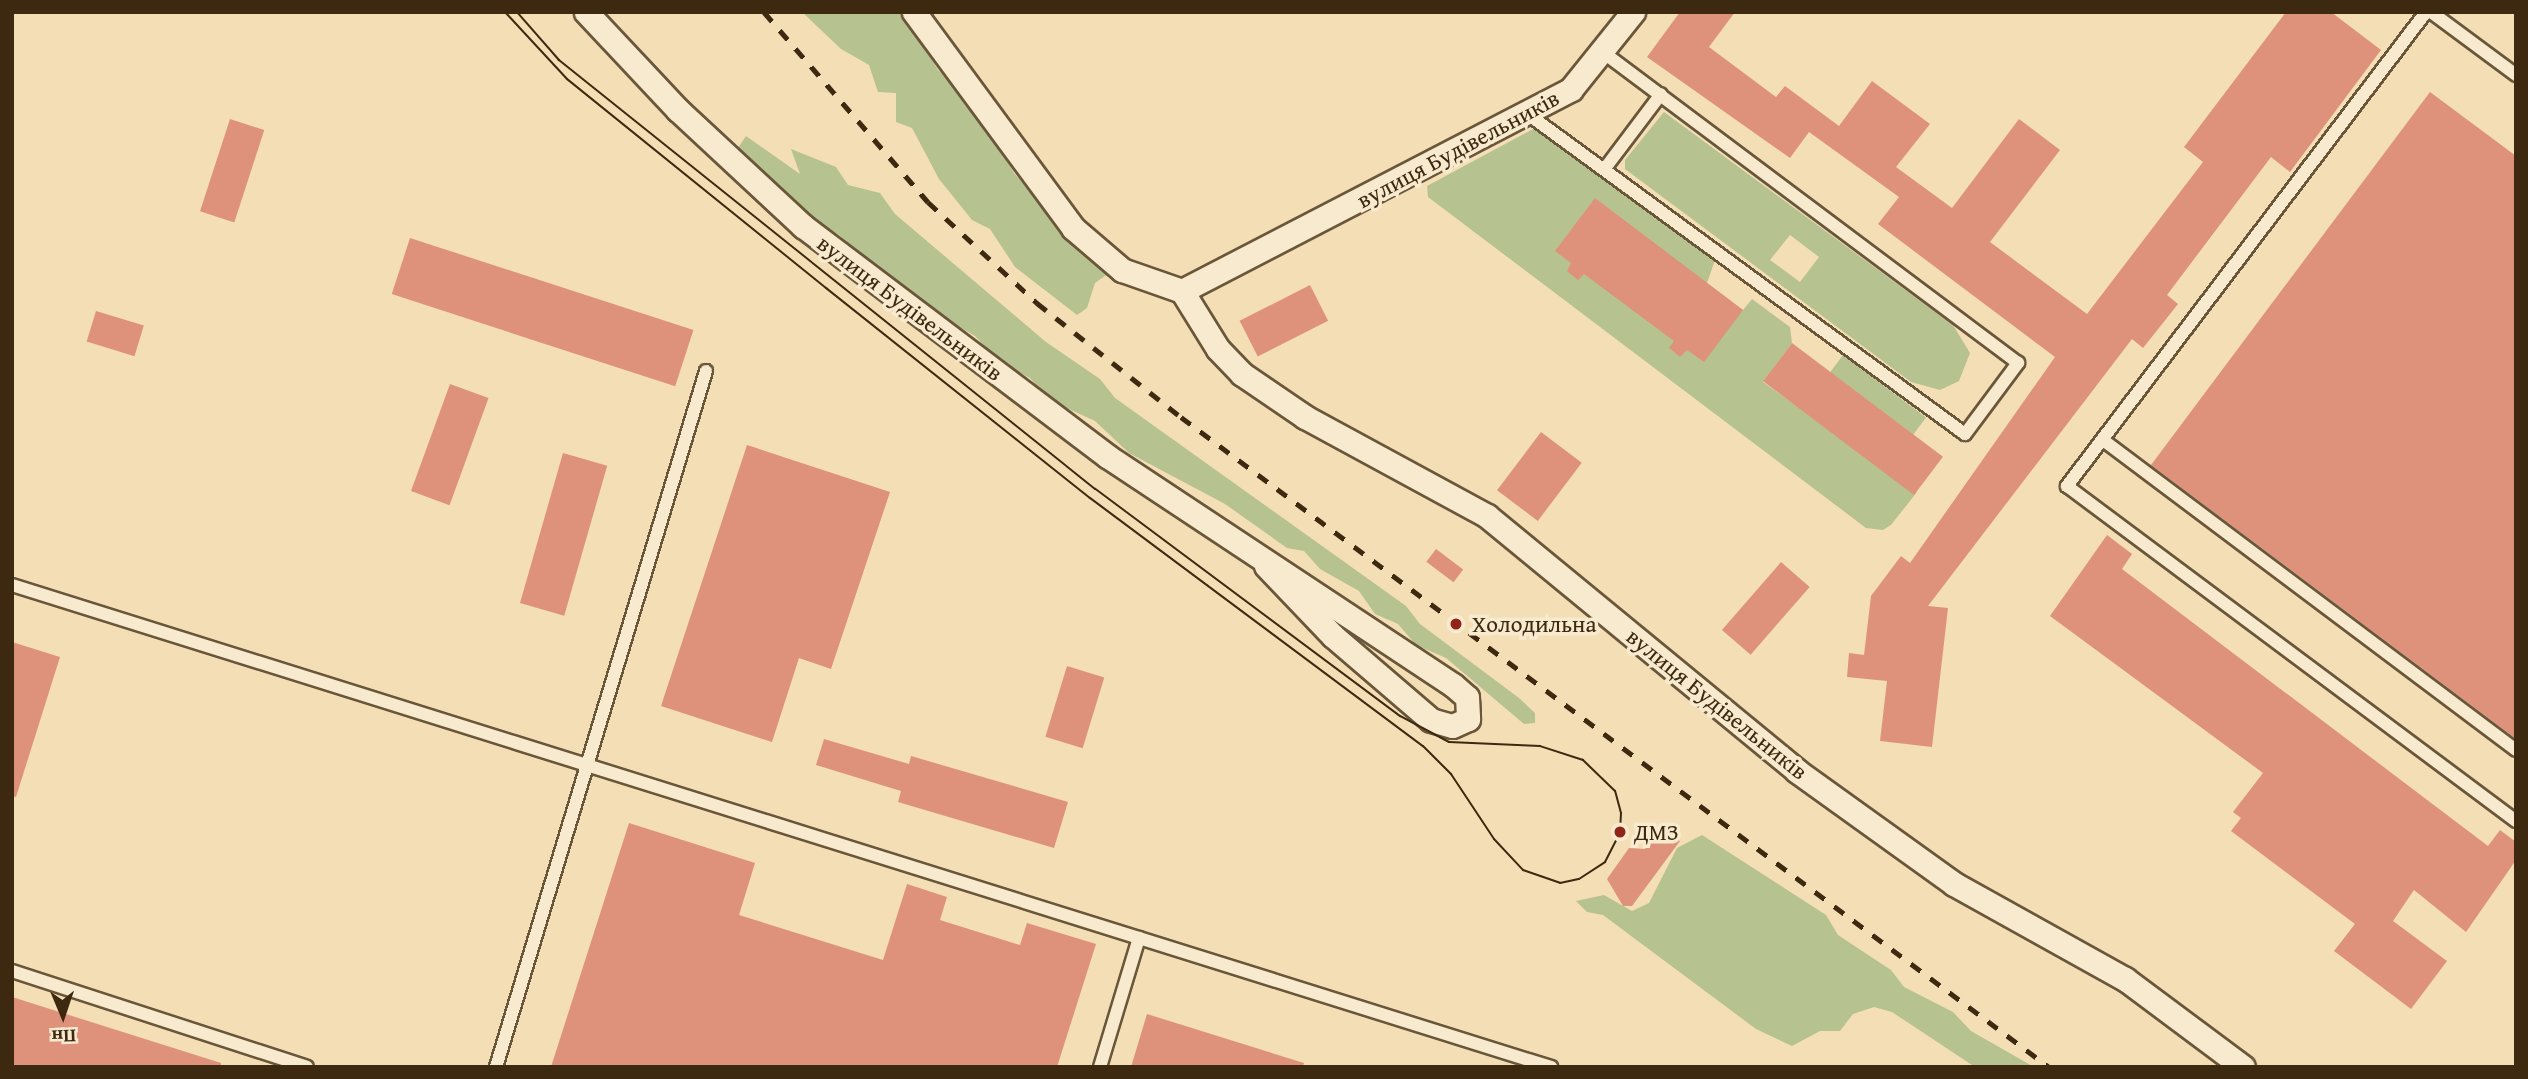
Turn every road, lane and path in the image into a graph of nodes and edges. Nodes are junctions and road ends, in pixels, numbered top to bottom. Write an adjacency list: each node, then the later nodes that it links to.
1 (586, 12): 14 (street, вулиця Будівельників)
2 (914, 12): 11 (street)
3 (1633, 12): 6 (street, вулиця Будівельників)
4 (2426, 12): 13 (lane)
5 (2431, 12): 7 (lane)
6 (1604, 53): 8 (lane); 9 (street, вулиця Будівельників)
7 (2516, 75)
8 (1661, 94): 10 (lane); 10 (lane)
9 (1525, 112): 10 (lane); 11 (street, вулиця Будівельників)
10 (1606, 167)
11 (1182, 291): 25 (street, вулиця Будівельників)
12 (706, 371): 17 (lane)
13 (2103, 440): 16 (lane); 18 (lane)
14 (1266, 566): 14 (street, вулиця Будівельників)
15 (12, 585): 17 (lane)
16 (2516, 750)
17 (588, 765): 19 (lane); 22 (lane)
18 (2516, 821)
19 (1139, 938): 23 (lane); 24 (lane)
20 (12, 971): 21 (lane)
21 (307, 1067)
22 (496, 1067)
23 (1100, 1067)
24 (1551, 1067)
25 (2243, 1067)

